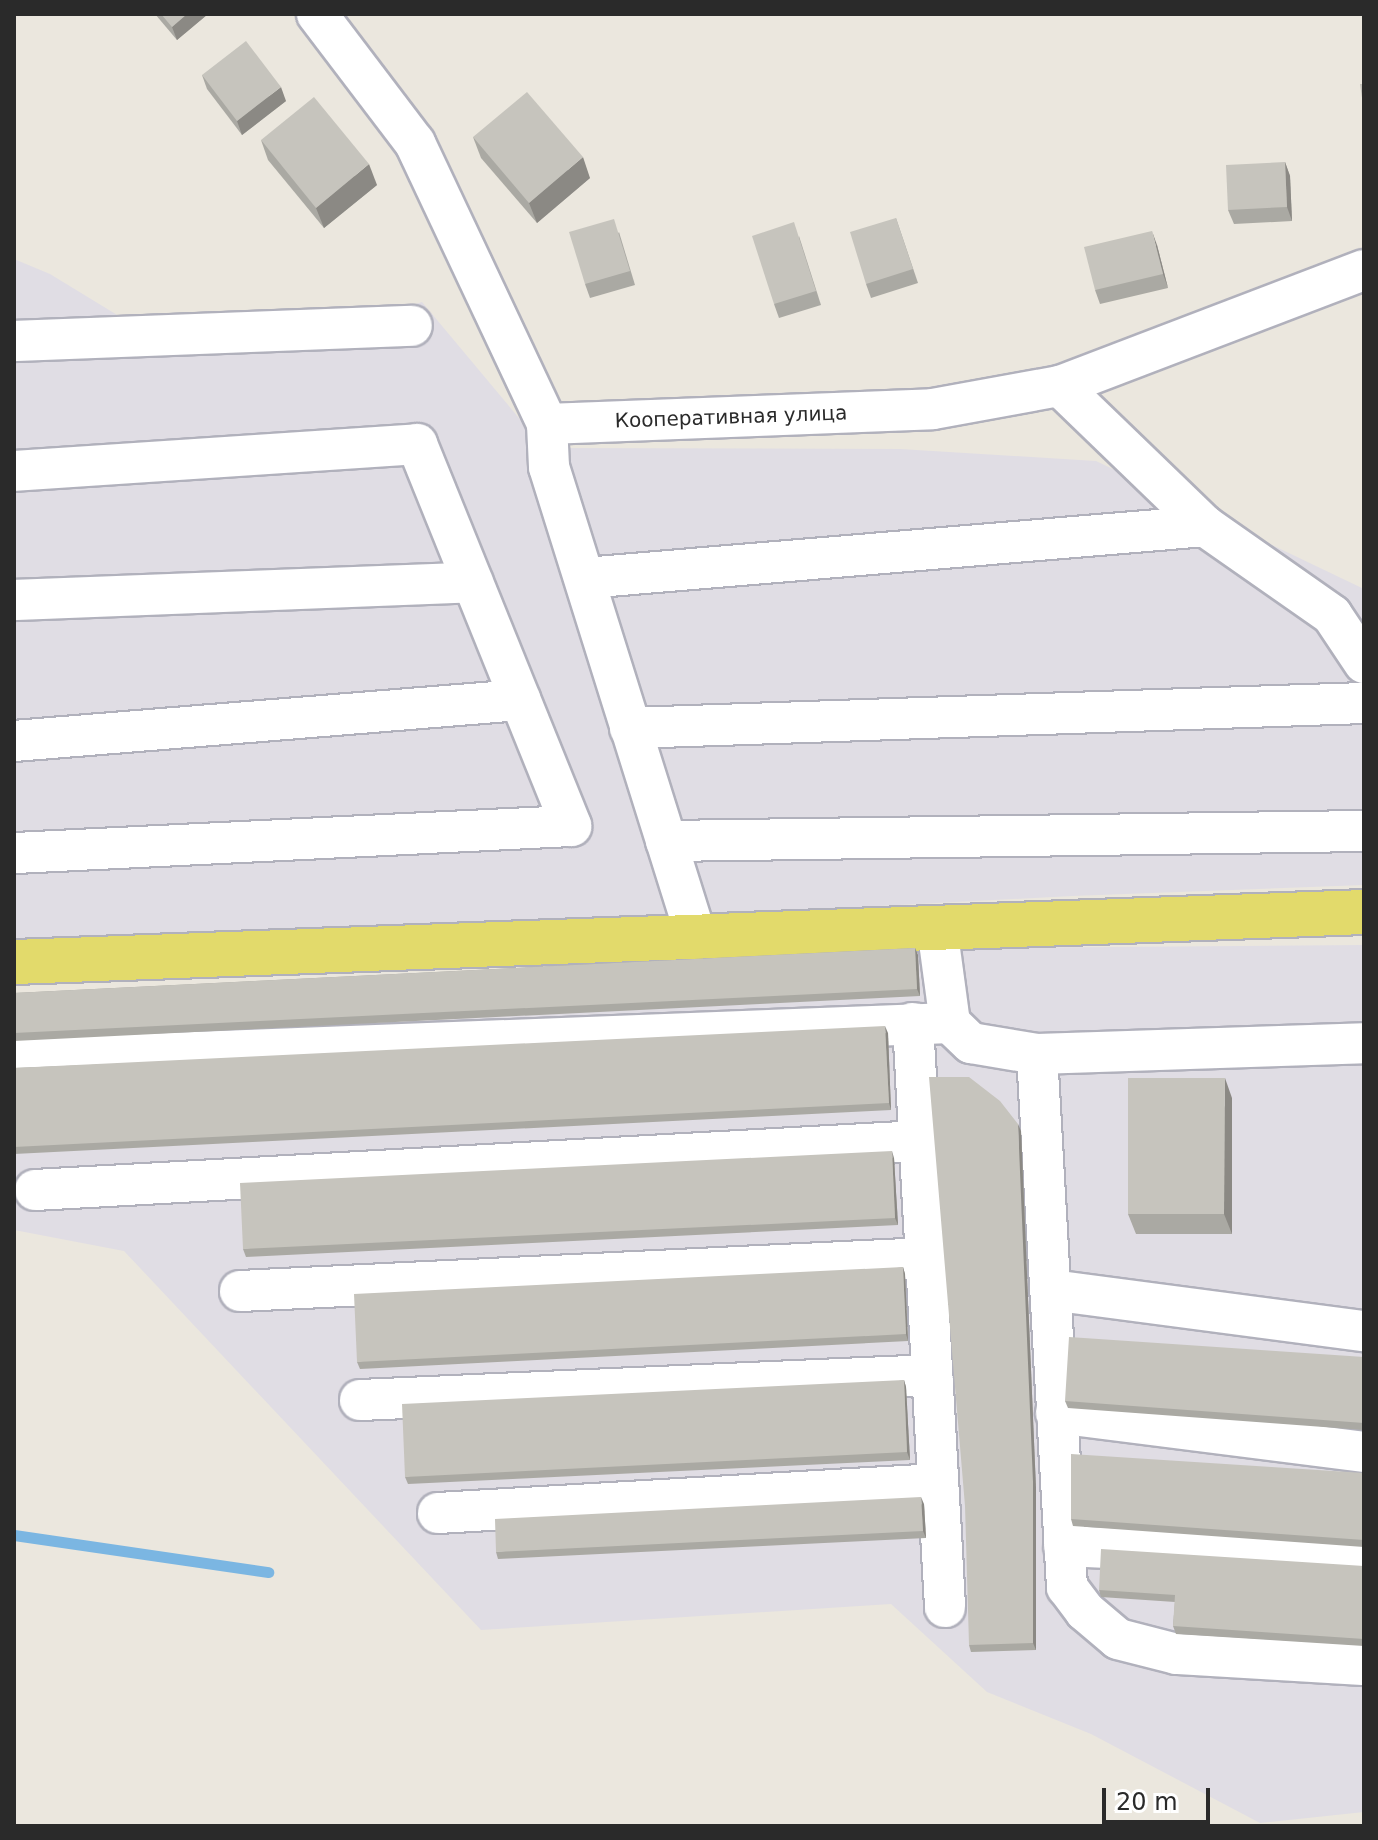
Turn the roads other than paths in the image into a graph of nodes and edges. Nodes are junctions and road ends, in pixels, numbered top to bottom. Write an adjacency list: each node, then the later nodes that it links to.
1 (317, 14): 6 (street)
2 (1364, 270): 5 (street, Кооперативная улица)
3 (412, 326): 4 (street)
4 (14, 341)
5 (1060, 386): 6 (street, Кооперативная улица); 8 (street)
6 (547, 424): 9 (street)
7 (14, 471): 10 (street)
8 (1205, 526): 9 (street); 12 (street)
9 (585, 578): 15 (street)
10 (473, 582): 11 (street); 13 (street)
11 (14, 600)
12 (1364, 663)
13 (520, 700): 16 (street); 19 (street)
14 (1364, 703): 15 (street)
15 (630, 728): 18 (street)
16 (14, 741)
17 (1364, 831): 18 (street)
18 (666, 841): 22 (street)
19 (14, 853)
20 (1364, 912): 21 (main road)
21 (937, 927): 22 (main road); 24 (street)
22 (696, 937): 23 (main road)
23 (14, 962)
24 (931, 1023): 26 (street); 27 (street); 28 (street)
25 (1364, 1043): 26 (street)
26 (1037, 1054): 31 (street)
27 (14, 1059)
28 (919, 1141): 29 (street); 30 (street)
29 (35, 1190)
30 (926, 1258): 32 (street); 34 (street)
31 (1051, 1290): 33 (street); 36 (street)
32 (240, 1291)
33 (1364, 1331)
34 (932, 1375): 35 (street); 38 (street)
35 (360, 1400)
36 (1056, 1413): 37 (street); 40 (street)
37 (1364, 1452)
38 (938, 1484): 39 (street); 42 (street)
39 (438, 1513)
40 (1064, 1546): 41 (street); 43 (street)
41 (1364, 1560)
42 (945, 1607)
43 (1364, 1665)

